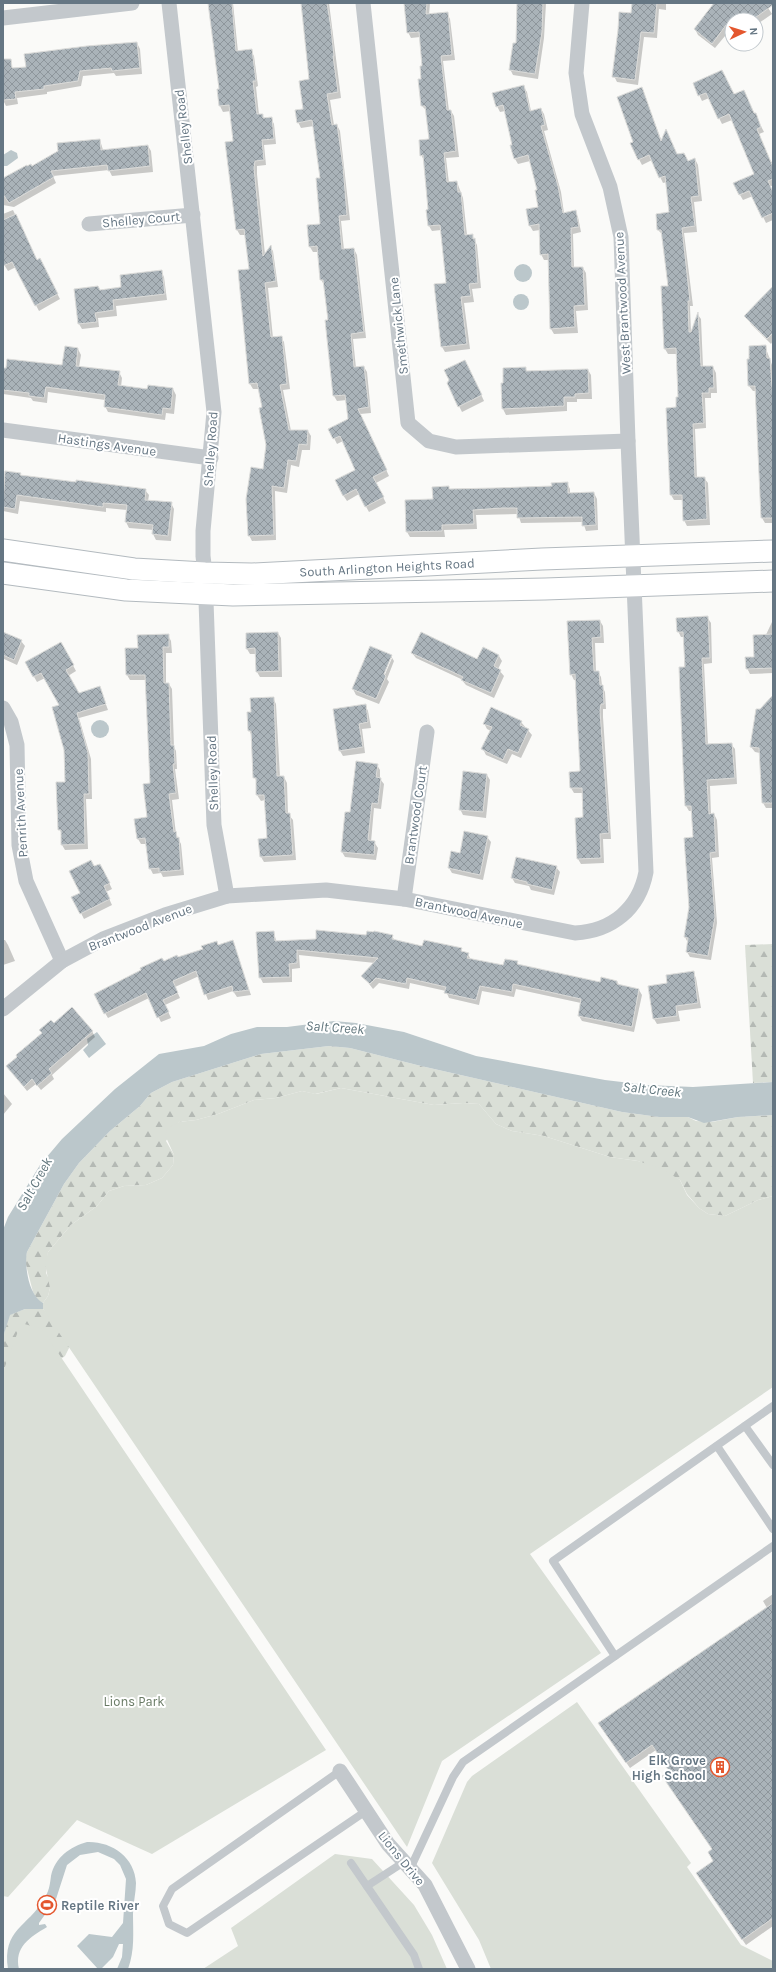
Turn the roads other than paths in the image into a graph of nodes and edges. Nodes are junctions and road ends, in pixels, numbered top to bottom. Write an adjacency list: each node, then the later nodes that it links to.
1 (132, 3): 5 (street)
2 (169, 3): 6 (street, Shelley Road)
3 (363, 3): 9 (street, Smethwick Lane)
4 (582, 3): 9 (street, West Brantwood Avenue)
5 (3, 18)
6 (193, 215): 7 (street, Shelley Court); 10 (street, Shelley Road)
7 (89, 224)
8 (3, 430): 10 (street, Hastings Avenue)
9 (628, 441): 13 (street, West Brantwood Avenue)
10 (211, 458): 15 (street, Shelley Road)
11 (3, 550): 15 (main road, South Arlington Heights Road)
12 (773, 551): 13 (main road, South Arlington Heights Road)
13 (633, 556): 15 (main road, South Arlington Heights Road); 17 (street, West Brantwood Avenue)
14 (3, 573): 18 (main road, South Arlington Heights Road)
15 (205, 574): 18 (street, Shelley Road)
16 (773, 581): 17 (main road, South Arlington Heights Road)
17 (635, 586): 18 (main road, South Arlington Heights Road); 22 (street, Brantwood Avenue)
18 (205, 594): 21 (street, Shelley Road)
19 (3, 708): 23 (street, Penrith Avenue)
20 (426, 732): 22 (street, Brantwood Court)
21 (227, 896): 22 (street, Brantwood Avenue); 23 (street, Brantwood Avenue)
22 (404, 898)
23 (62, 961): 24 (street, Brantwood Avenue)
24 (3, 1009)
25 (773, 1406): 26 (lane)
26 (745, 1426): 27 (lane); 28 (lane)
27 (717, 1446): 29 (lane); 31 (lane)
28 (773, 1465)
29 (773, 1529)
30 (773, 1546): 31 (lane)
31 (615, 1656): 35 (lane)
32 (340, 1772): 33 (street, Lions Drive); 33 (lane)
33 (366, 1811): 35 (street, Lions Drive)
34 (351, 1863): 36 (lane)
35 (407, 1865): 36 (lane); 38 (street, Lions Drive)
36 (367, 1886): 37 (lane)
37 (419, 1969)
38 (468, 1969)

